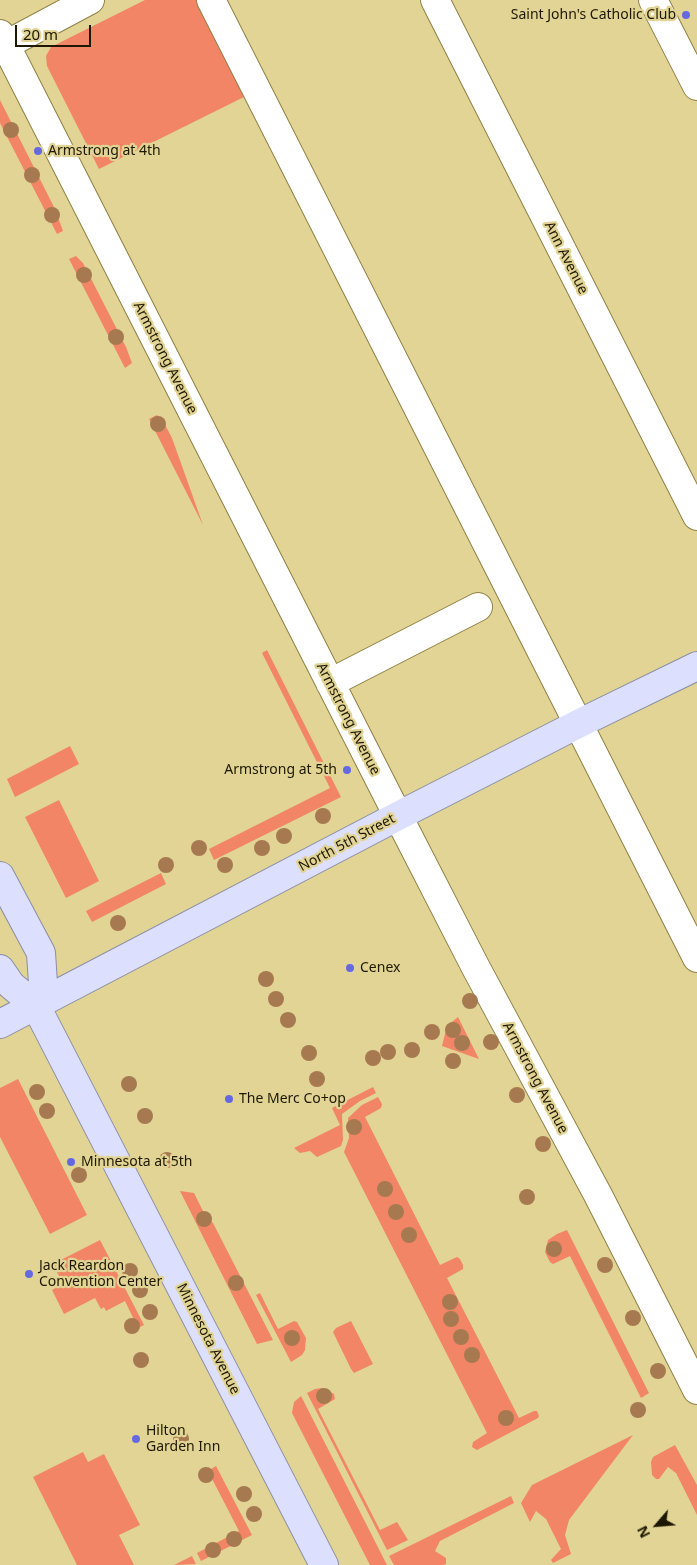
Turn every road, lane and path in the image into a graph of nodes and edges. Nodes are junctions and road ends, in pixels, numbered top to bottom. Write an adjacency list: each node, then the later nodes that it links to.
1 (90, 0): 6 (street)
2 (211, 0): 12 (street)
3 (435, 0): 8 (street, Ann Avenue)
4 (653, 0): 7 (street)
5 (0, 15): 6 (street, Armstrong Avenue)
6 (2, 42): 11 (street, Armstrong Avenue)
7 (697, 86)
8 (697, 516)
9 (478, 607): 11 (street)
10 (697, 666): 12 (main road, North 5th Street)
11 (330, 682): 13 (street, Armstrong Avenue)
12 (578, 724): 13 (main road, North 5th Street); 15 (street)
13 (398, 816): 17 (main road, North 5th Street); 19 (street, Armstrong Avenue)
14 (0, 876): 17 (main road)
15 (697, 958)
16 (0, 970): 17 (main road, Minnesota Avenue)
17 (36, 1006): 18 (main road, North 5th Street); 20 (main road, Minnesota Avenue)
18 (0, 1024)
19 (697, 1390)
20 (324, 1565)

